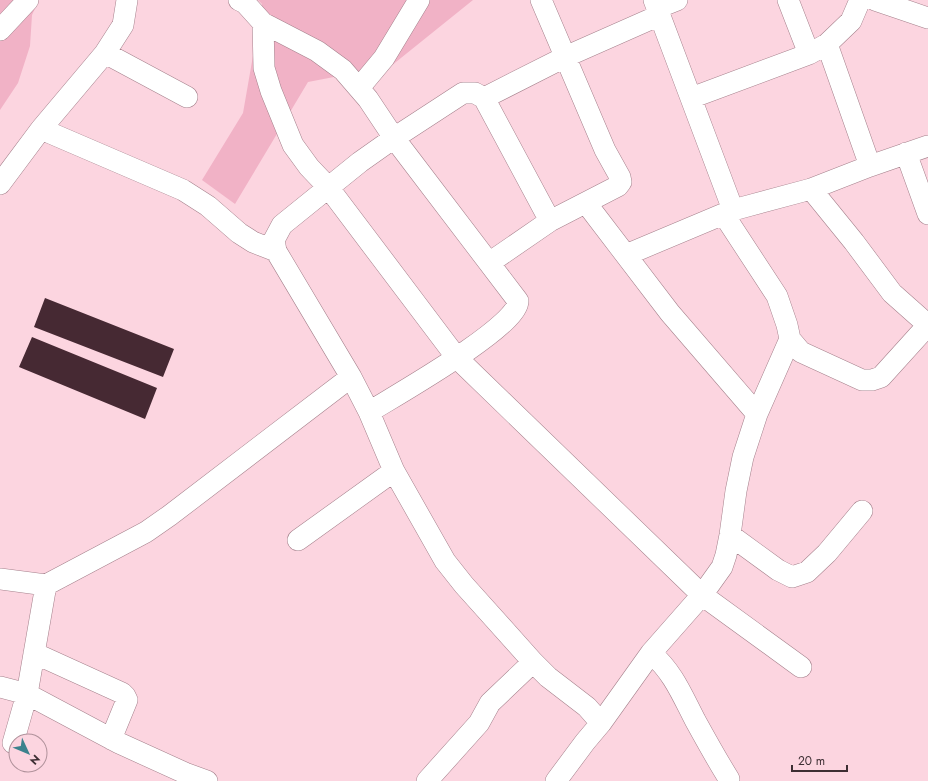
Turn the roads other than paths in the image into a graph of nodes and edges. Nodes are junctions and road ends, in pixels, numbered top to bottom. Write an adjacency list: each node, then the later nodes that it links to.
1 (28, 0): 13 (street)
2 (127, 0): 15 (street)
3 (240, 0): 12 (street)
4 (419, 0): 18 (street)
5 (541, 0): 17 (street)
6 (677, 0): 10 (street)
7 (788, 0): 16 (street)
8 (860, 0): 14 (street)
9 (875, 0): 11 (street)
10 (657, 8): 17 (street); 21 (street)
11 (928, 18)
12 (263, 23): 18 (street); 28 (street)
13 (0, 30)
14 (827, 44): 16 (street); 26 (street)
15 (105, 53): 19 (street); 22 (street)
16 (809, 54): 21 (street)
17 (565, 57): 20 (street); 30 (street)
18 (359, 88): 23 (street)
19 (187, 97)
20 (484, 98): 23 (street); 33 (street)
21 (691, 98): 31 (street)
22 (41, 129): 27 (street); 34 (street)
23 (394, 138): 28 (street); 36 (street)
24 (928, 146): 25 (street)
25 (906, 153): 26 (street); 32 (street)
26 (870, 166): 29 (street)
27 (0, 184)
28 (328, 188): 34 (street); 39 (street)
29 (811, 189): 31 (street); 37 (street)
30 (586, 203): 33 (street); 35 (street)
31 (728, 212): 35 (street); 38 (street)
32 (928, 214)
33 (550, 222): 36 (street)
34 (276, 251): 40 (street)
35 (626, 255): 42 (street)
36 (489, 263): 39 (street)
37 (928, 325): 38 (street)
38 (791, 349): 42 (street)
39 (457, 358): 41 (street); 49 (street)
40 (351, 377): 41 (street); 48 (street)
41 (369, 412): 43 (street)
42 (757, 414): 45 (street)
43 (394, 471): 46 (street); 52 (street)
44 (862, 512): 45 (street)
45 (730, 535): 49 (street)
46 (298, 540)
47 (0, 579): 48 (street)
48 (46, 585): 50 (street)
49 (702, 595): 51 (street); 53 (street)
50 (34, 653): 55 (street); 58 (street)
51 (651, 653): 56 (street); 59 (street)
52 (533, 662): 56 (street); 61 (street)
53 (801, 667)
54 (0, 687): 55 (street)
55 (27, 694): 57 (street); 58 (street)
56 (601, 723): 62 (street)
57 (16, 733)
58 (111, 739): 60 (street)
59 (729, 779)
60 (207, 781)
61 (427, 781)
62 (556, 781)

